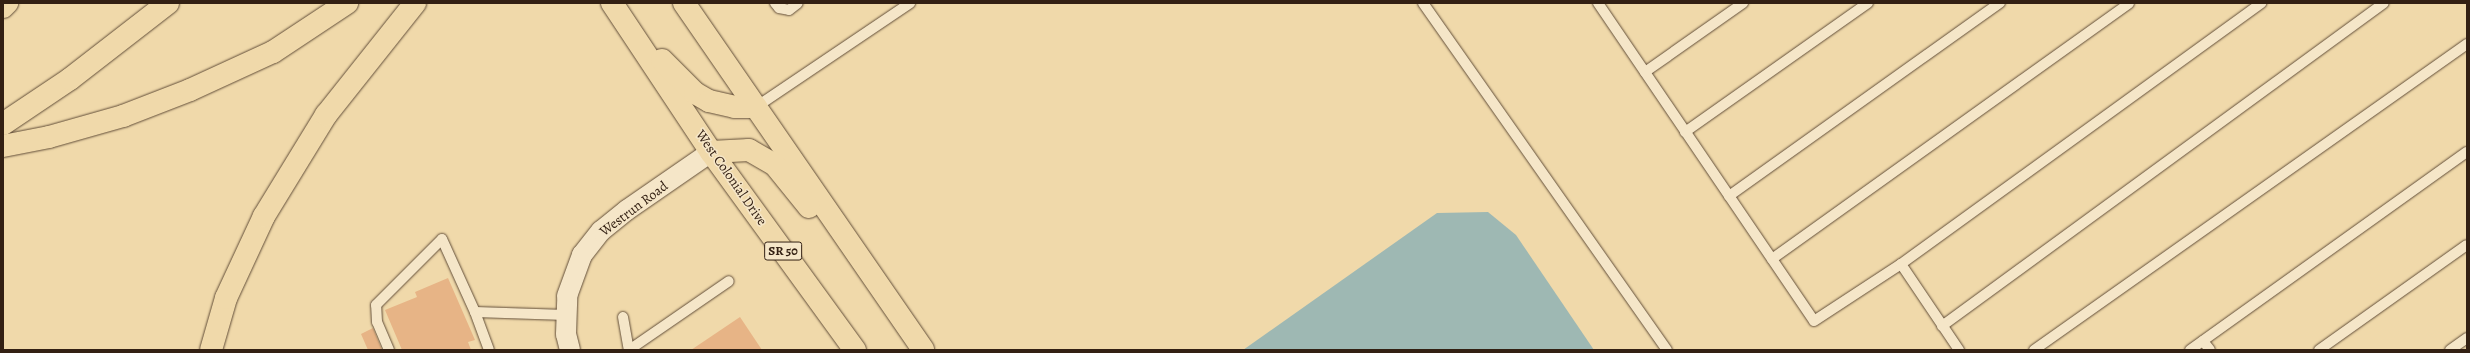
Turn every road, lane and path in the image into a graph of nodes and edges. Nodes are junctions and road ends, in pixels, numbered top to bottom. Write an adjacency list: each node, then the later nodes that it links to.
1 (7, 3): 18 (highway)
2 (168, 3): 23 (highway)
3 (347, 3): 25 (highway)
4 (415, 3): 41 (highway)
5 (612, 3): 19 (highway, West Colonial Drive / SR 50)
6 (684, 3): 22 (highway)
7 (775, 3): 8 (lane)
8 (798, 3)
9 (910, 3): 22 (lane)
10 (1423, 3): 47 (lane)
11 (1743, 3): 21 (lane)
12 (1868, 3): 24 (lane)
13 (2000, 3): 28 (lane)
14 (2129, 3): 30 (lane)
15 (2261, 3): 31 (lane)
16 (2384, 3): 37 (lane)
17 (1602, 4): 21 (lane)
18 (3, 6)
19 (630, 27): 22 (highway); 26 (highway, West Colonial Drive / SR 50)
20 (2467, 44): 49 (lane)
21 (1645, 72): 24 (lane)
22 (756, 107): 33 (highway)
23 (3, 124)
24 (1685, 132): 28 (lane)
25 (3, 146)
26 (711, 152): 33 (highway); 35 (street, Westrun Road); 40 (highway, West Colonial Drive / SR 50)
27 (2467, 152): 39 (lane)
28 (1729, 196): 30 (lane)
29 (2467, 245): 52 (lane)
30 (1772, 259): 31 (lane)
31 (1900, 264): 37 (lane)
32 (729, 281): 36 (lane)
33 (876, 282): 45 (highway); 46 (highway)
34 (475, 312): 35 (lane); 42 (lane); 43 (lane)
35 (566, 315): 44 (street, Westrun Road)
36 (623, 317)
37 (1942, 326): 48 (lane)
38 (2467, 338): 53 (lane)
39 (2203, 341): 50 (lane); 51 (lane)
40 (847, 347)
41 (211, 350)
42 (389, 350)
43 (489, 350)
44 (570, 350)
45 (923, 350)
46 (930, 350)
47 (1667, 350)
48 (1959, 350)
49 (2034, 350)
50 (2190, 350)
51 (2210, 350)
52 (2319, 350)
53 (2450, 350)

